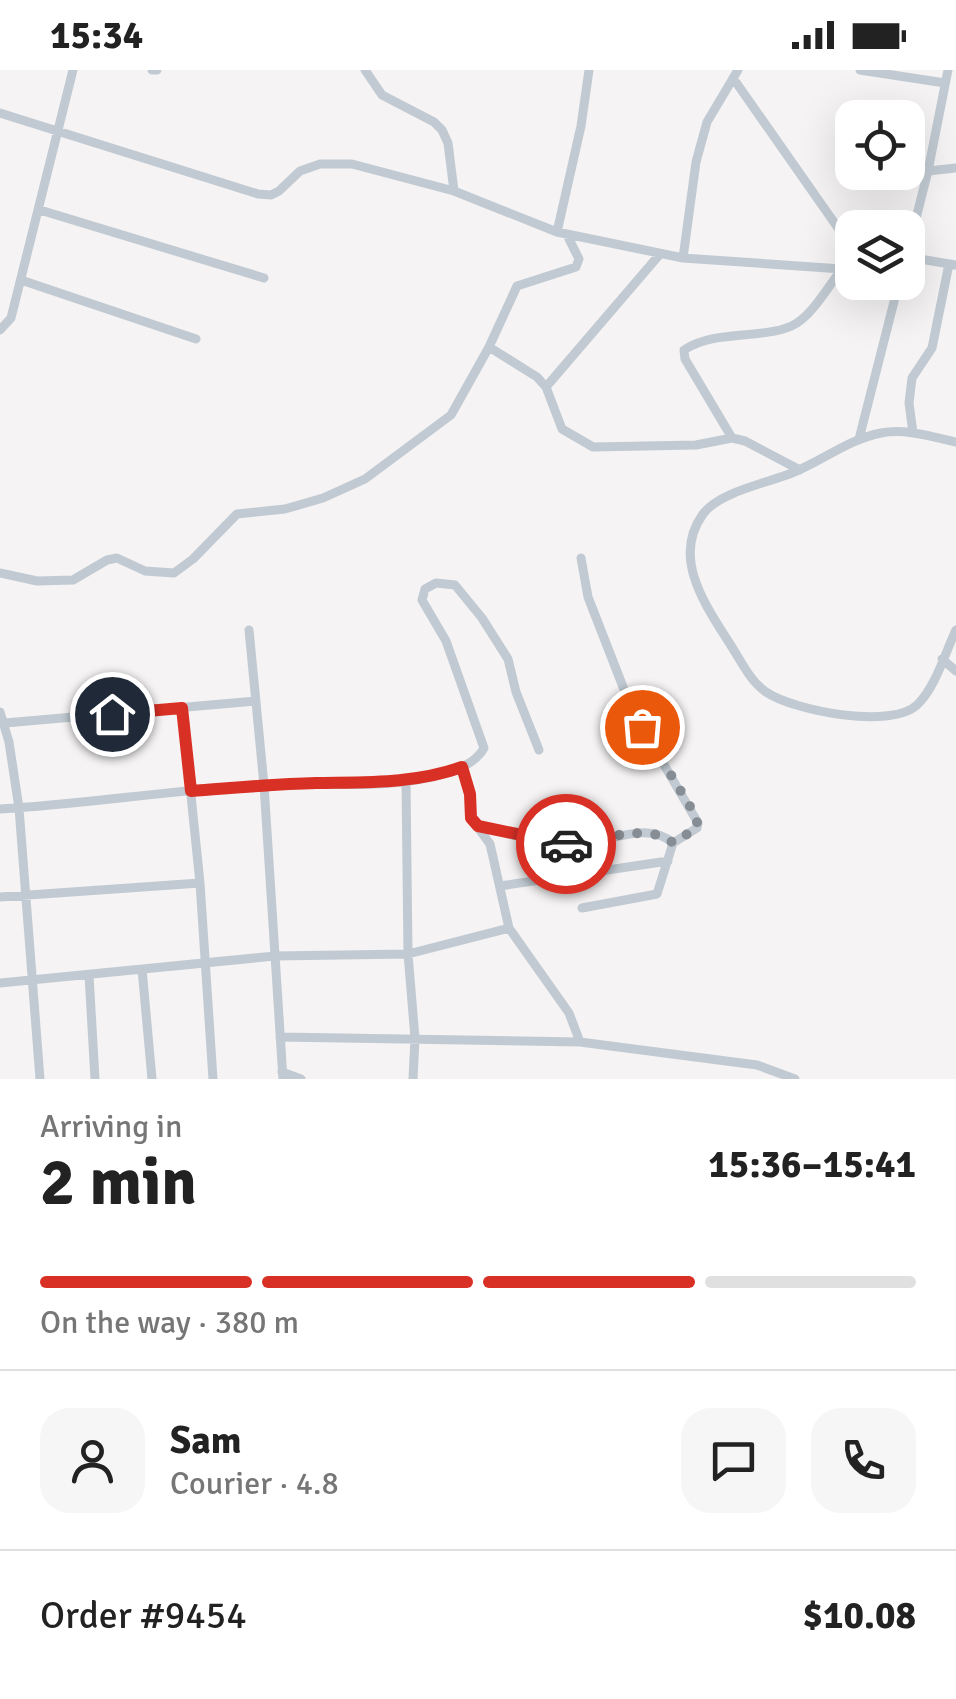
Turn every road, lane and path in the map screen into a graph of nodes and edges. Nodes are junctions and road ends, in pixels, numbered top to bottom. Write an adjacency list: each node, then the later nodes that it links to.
1 (73, 70): 9 (street)
2 (365, 70): 12 (street)
3 (590, 70): 16 (street)
4 (860, 70): 7 (street)
5 (948, 70): 7 (street)
6 (735, 74): 15 (street); 18 (street)
7 (944, 83): 11 (street)
8 (0, 113): 9 (street)
9 (58, 130): 12 (street); 13 (street)
10 (956, 168): 11 (street)
11 (928, 171): 14 (street)
12 (454, 191): 16 (street)
13 (40, 210): 22 (street); 23 (street)
14 (919, 210)
15 (835, 223)
16 (562, 233): 17 (street); 28 (street)
17 (660, 254): 18 (street); 29 (street)
18 (683, 258): 21 (street)
19 (925, 258): 20 (street)
20 (953, 265): 30 (street)
21 (835, 267)
22 (264, 278)
23 (21, 280): 26 (street); 27 (street)
24 (835, 282): 31 (street)
25 (895, 300): 32 (street)
26 (0, 330)
27 (196, 338)
28 (489, 347): 29 (street); 36 (street)
29 (546, 387): 31 (street)
30 (913, 434): 32 (street); 33 (street)
31 (732, 438): 34 (street)
32 (859, 439): 34 (street)
33 (956, 442)
34 (800, 470): 39 (street)
35 (581, 558): 53 (street)
36 (0, 573)
37 (249, 630): 41 (street)
38 (956, 630): 39 (street)
39 (942, 659): 40 (street)
40 (956, 671)
41 (256, 701): 42 (street); 48 (street)
42 (182, 708): 43 (street); 49 (street)
43 (2, 718): 44 (street)
44 (5, 743): 50 (street)
45 (539, 750): 46 (street)
46 (462, 767): 47 (street); 52 (street)
47 (406, 781): 48 (street); 61 (street)
48 (264, 785): 49 (street); 62 (street)
49 (191, 791): 50 (street); 55 (street)
50 (19, 808): 51 (street); 57 (street)
51 (0, 810)
52 (478, 826): 53 (street); 56 (street)
53 (673, 843): 54 (street)
54 (668, 861): 56 (street); 59 (street)
55 (200, 883): 57 (street); 63 (street)
56 (500, 886): 60 (street)
57 (28, 894): 58 (street); 66 (street)
58 (0, 897)
59 (582, 908)
60 (509, 928): 61 (street); 70 (street)
61 (408, 954): 62 (street); 69 (street)
62 (275, 956): 63 (street); 68 (street)
63 (206, 962): 64 (street); 76 (street)
64 (142, 969): 65 (street); 75 (street)
65 (89, 975): 66 (street); 74 (street)
66 (34, 982): 67 (street); 73 (street)
67 (0, 983)
68 (280, 1036): 69 (street); 72 (street)
69 (415, 1038): 70 (street); 78 (street)
70 (580, 1042): 71 (street)
71 (758, 1065): 79 (street); 80 (street)
72 (282, 1076): 77 (street)
73 (40, 1079)
74 (95, 1079)
75 (152, 1079)
76 (213, 1079)
77 (301, 1079)
78 (413, 1079)
79 (770, 1079)
80 (795, 1079)

